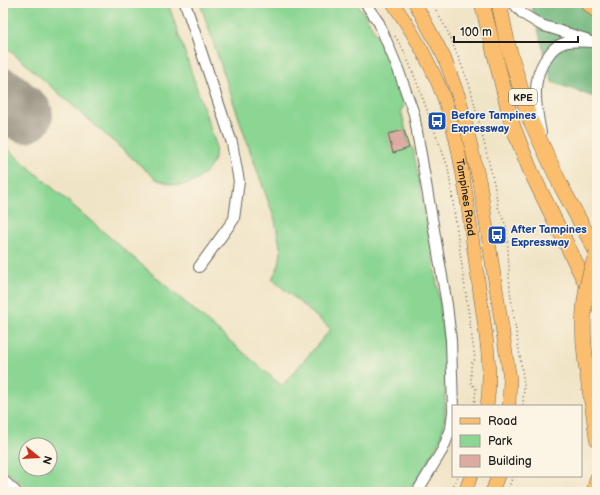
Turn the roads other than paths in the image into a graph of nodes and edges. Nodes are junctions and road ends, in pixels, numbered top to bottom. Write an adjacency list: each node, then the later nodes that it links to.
1 (185, 3): 14 (lane)
2 (365, 3): 17 (lane)
3 (394, 3): 18 (main road, Tampines Road)
4 (415, 3): 19 (main road, Tampines Road)
5 (482, 3): 12 (highway, KPE)
6 (499, 3): 11 (highway, KPE)
7 (513, 3): 10 (lane)
8 (588, 3): 9 (highway)
9 (597, 11)
10 (596, 42): 11 (lane)
11 (544, 148): 13 (highway, KPE)
12 (569, 248): 15 (highway); 16 (highway)
13 (597, 253): 21 (highway, bridge)
14 (199, 267)
15 (597, 284)
16 (597, 304)
17 (453, 405)
18 (487, 405)
19 (509, 405)
20 (452, 420): 27 (lane)
21 (597, 439)
22 (471, 477): 28 (main road)
23 (498, 477): 29 (main road)
24 (597, 479): 30 (highway)
25 (3, 480): 26 (lane)
26 (16, 492)
27 (417, 492)
28 (465, 492)
29 (492, 492)
30 (594, 492)

